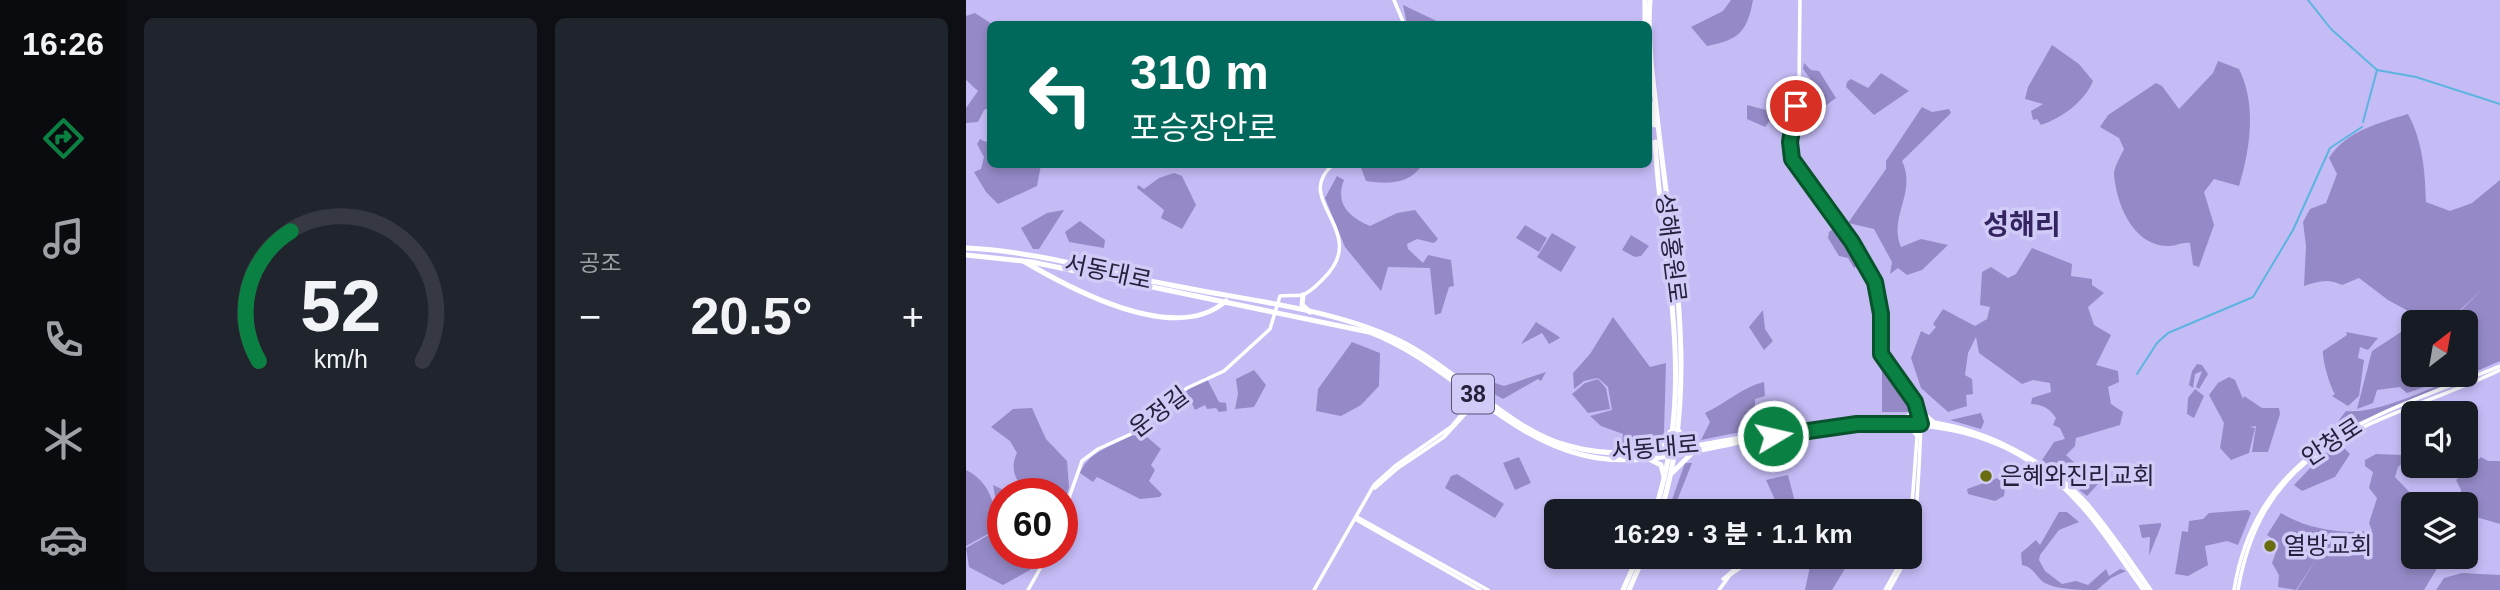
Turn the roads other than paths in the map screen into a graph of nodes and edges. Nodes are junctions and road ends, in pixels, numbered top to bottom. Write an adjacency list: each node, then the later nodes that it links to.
1 (1394, 0): 4 (street)
2 (1648, 0): 5 (main road, 성해홍원로); 6 (main road, 성해홍원로)
3 (1800, 0): 19 (street)
4 (1403, 21)
5 (1645, 21)
6 (1649, 21)
7 (1652, 73): 24 (main road, 성해홍원로)
8 (1652, 115): 20 (main road, 성해홍원로)
9 (1330, 168): 13 (street)
10 (966, 248): 15 (main road, 서동대로 / 38)
11 (966, 255): 12 (main road, 서동대로 / 38)
12 (1022, 260): 14 (main road, 서동대로 / 38); 14 (main road, 서동대로)
13 (1303, 295): 15 (street); 16 (main road)
14 (1226, 301): 15 (main road, 서동대로 / 38)
15 (1277, 309): 16 (main road, 서동대로 / 38); 18 (main road, 서동대로 / 38); 31 (street, 운정길)
16 (1313, 314): 18 (main road, 서동대로 / 38)
17 (2500, 368): 52 (street, 안청로)
18 (1479, 395): 27 (main road, 서동대로 / 38); 29 (main road, 서동대로 / 38); 36 (street)
19 (1915, 403): 21 (street); 22 (street); 23 (street)
20 (1676, 408): 27 (main road); 28 (main road, 성해홍원로)
21 (1905, 420): 22 (main road, 서동대로 / 38); 25 (main road); 26 (main road, 서동대로 / 38)
22 (1919, 421): 23 (main road, 서동대로 / 38); 25 (street)
23 (1933, 423): 25 (main road); 50 (main road, 서동대로 / 38); 51 (main road, 서동대로 / 38)
24 (1678, 426): 26 (main road); 28 (main road, 성해홍원로)
25 (1919, 435): 35 (street)
26 (1696, 448): 28 (main road, 서동대로 / 38); 30 (main road)
27 (1650, 452): 28 (main road, 서동대로 / 38)
28 (1673, 452): 29 (main road, 서동대로 / 38); 30 (main road); 32 (main road)
29 (1643, 459): 32 (main road)
30 (1672, 475): 34 (main road)
31 (1076, 478)
32 (1664, 478): 33 (main road)
33 (1658, 499)
34 (1665, 499)
35 (1914, 499)
36 (1357, 519): 43 (street); 44 (street); 45 (street)
37 (1040, 569): 42 (street)
38 (1632, 569): 46 (main road)
39 (1638, 569): 47 (main road)
40 (1734, 569): 48 (street)
41 (1899, 569): 49 (street)
42 (1028, 590)
43 (1316, 590)
44 (1480, 590)
45 (1488, 590)
46 (1623, 590)
47 (1629, 590)
48 (1717, 590)
49 (1887, 590)
50 (2144, 590)
51 (2150, 590)
52 (2236, 590)

